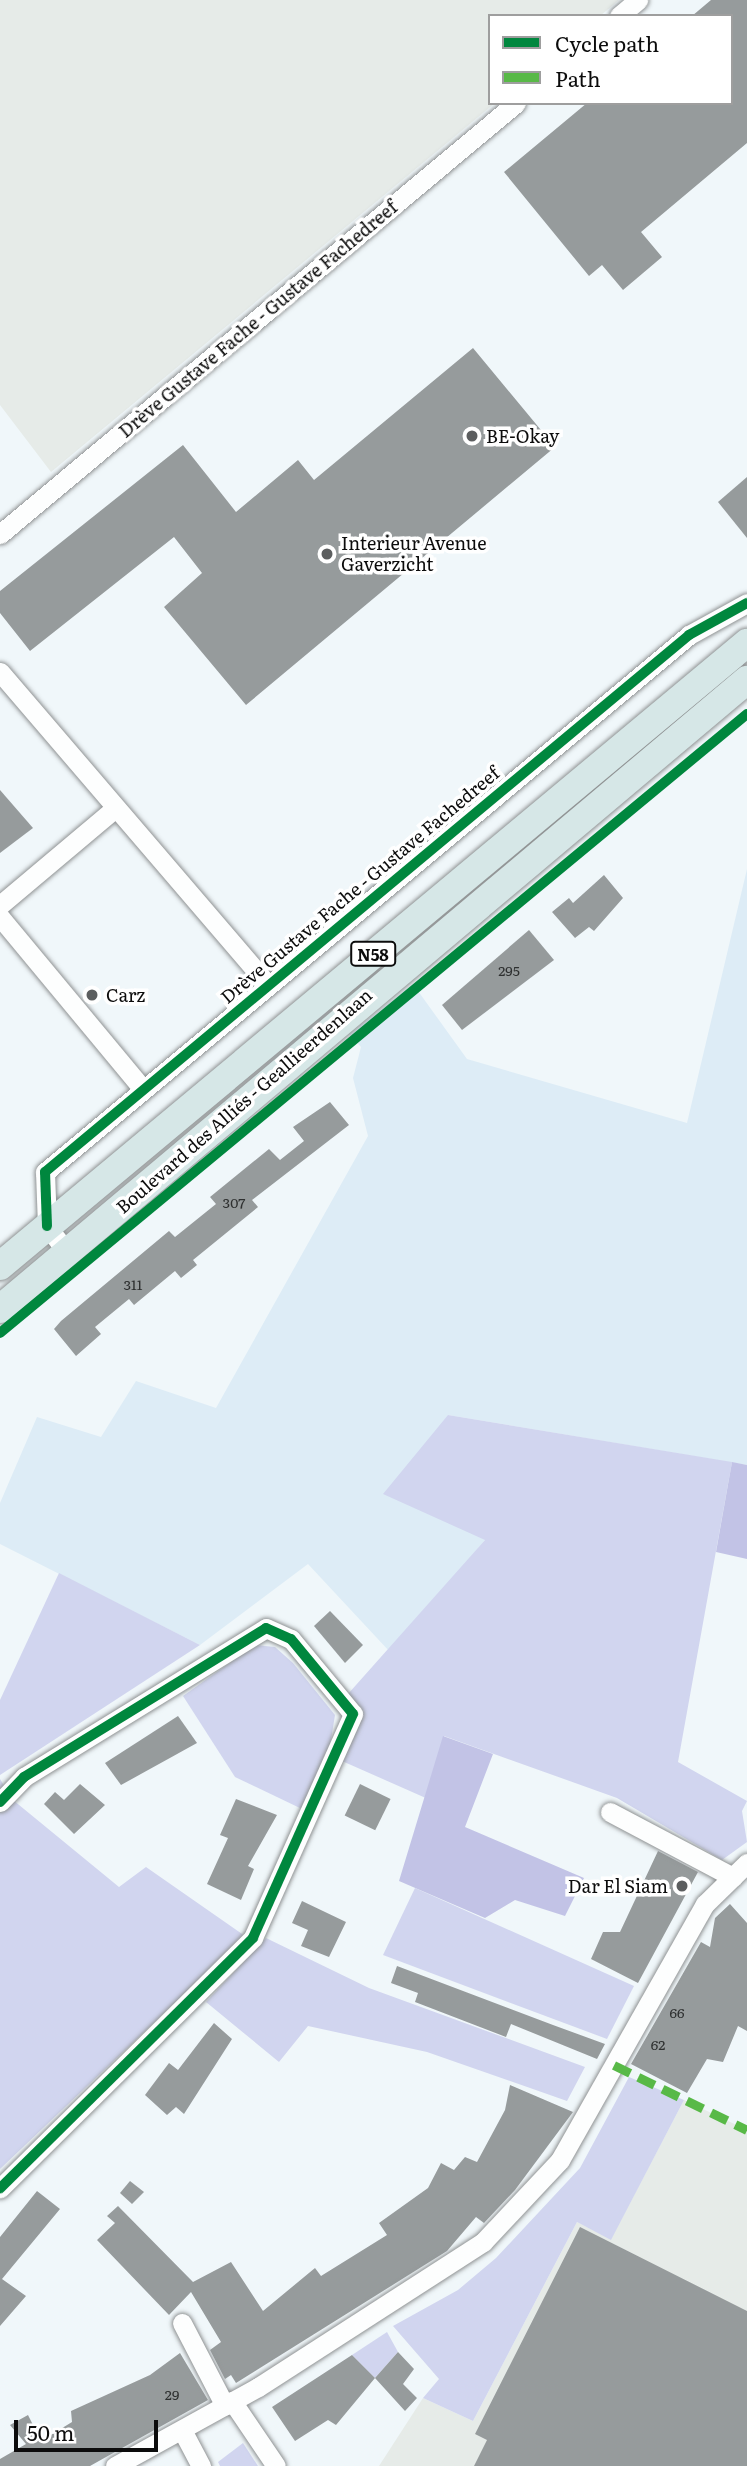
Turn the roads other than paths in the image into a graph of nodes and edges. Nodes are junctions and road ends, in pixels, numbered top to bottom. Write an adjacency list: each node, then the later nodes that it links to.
1 (638, 0): 2 (street)
2 (622, 14)
3 (514, 105): 4 (street, Drève Gustave Fache - Gustave Fachedreef)
4 (0, 534)
5 (747, 603): 12 (street, Drève Gustave Fache - Gustave Fachedreef)
6 (747, 643): 14 (highway, Boulevard des Alliés - Geallieerdenlaan / N58)
7 (0, 671): 9 (street, Drève Gustave Fache - Gustave Fachedreef)
8 (747, 680): 15 (highway, Boulevard des Alliés - Geallieerdenlaan / N58)
9 (113, 810): 10 (street); 12 (street, Drève Gustave Fache - Gustave Fachedreef)
10 (0, 905)
11 (0, 917): 13 (street)
12 (267, 984): 13 (street, Drève Gustave Fache - Gustave Fachedreef)
13 (143, 1089): 14 (street, Drève Gustave Fache - Gustave Fachedreef)
14 (47, 1226): 15 (street); 16 (highway, Boulevard des Alliés - Geallieerdenlaan / N58)
15 (67, 1252): 17 (highway, Boulevard des Alliés - Geallieerdenlaan / N58)
16 (0, 1266)
17 (0, 1309)
18 (0, 1802): 21 (street)
19 (610, 1812): 20 (street)
20 (740, 1870): 23 (street)
21 (0, 2188)
22 (182, 2323): 23 (street)
23 (228, 2403): 24 (street); 27 (street)
24 (182, 2431): 25 (street); 26 (street)
25 (115, 2466)
26 (201, 2466)
27 (276, 2466)

